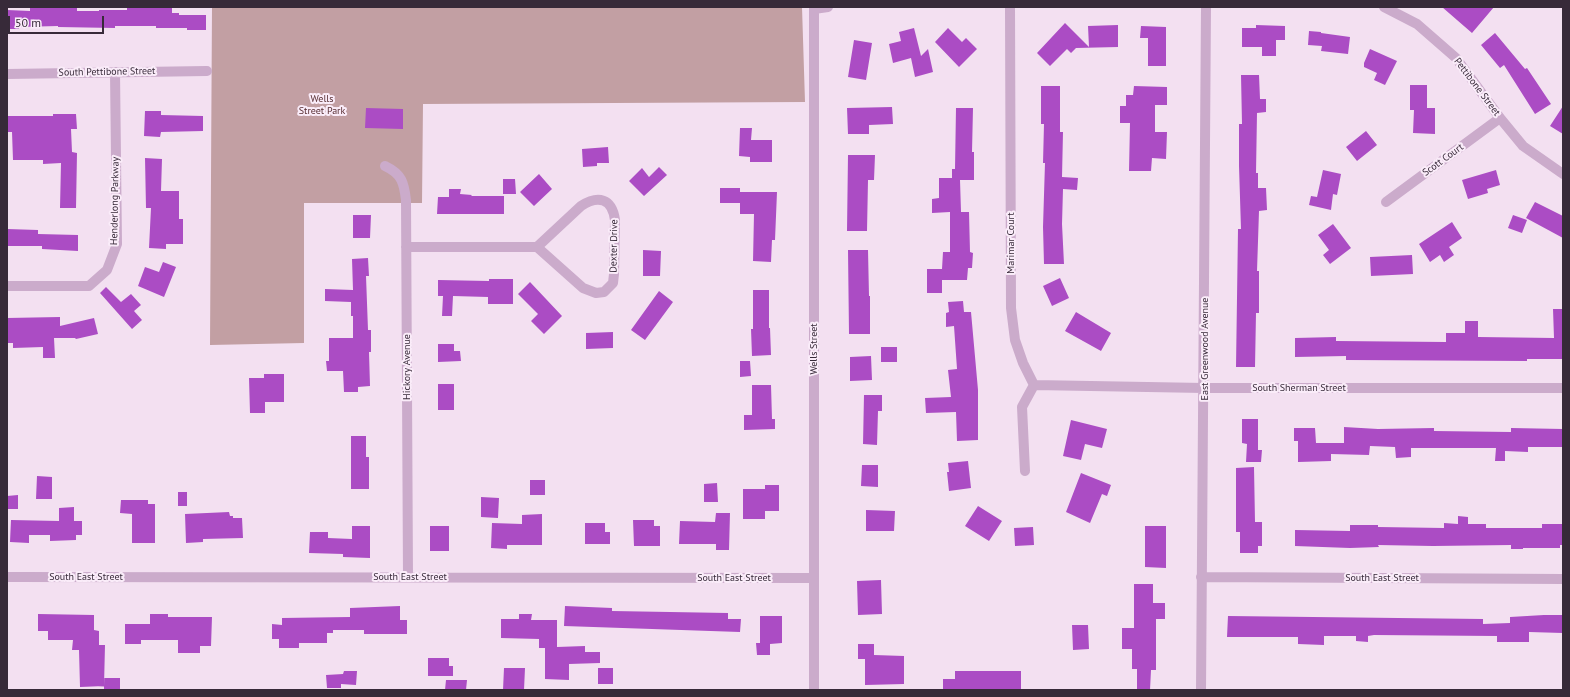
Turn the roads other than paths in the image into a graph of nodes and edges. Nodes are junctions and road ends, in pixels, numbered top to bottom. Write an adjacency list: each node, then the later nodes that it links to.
1 (828, 7): 5 (street)
2 (1010, 7): 16 (street, Marimar Court)
3 (1206, 7): 17 (street, East Greenwood Avenue)
4 (1384, 7): 9 (street, Pettibone Street)
5 (814, 8): 23 (street, Wells Street)
6 (207, 71): 7 (street, South Pettibone Street)
7 (115, 72): 8 (street, South Pettibone Street); 15 (street, Henderlong Parkway)
8 (7, 74)
9 (1500, 118): 11 (street, Pettibone Street); 12 (street, Scott Court)
10 (385, 166): 13 (street, Hickory Avenue)
11 (1563, 174)
12 (1386, 202)
13 (406, 247): 14 (street); 21 (street, Hickory Avenue)
14 (537, 247): 14 (street, Dexter Drive)
15 (7, 286)
16 (1034, 385): 17 (street, South Sherman Street); 19 (street)
17 (1204, 388): 18 (street, South Sherman Street); 22 (street, East Greenwood Avenue)
18 (1563, 388)
19 (1025, 471)
20 (7, 577): 21 (street, South East Street)
21 (408, 577): 23 (street, South East Street)
22 (1202, 577): 24 (street, South East Street); 26 (street, East Greenwood Avenue)
23 (814, 578): 25 (street, Wells Street)
24 (1563, 579)
25 (814, 690)
26 (1202, 690)

